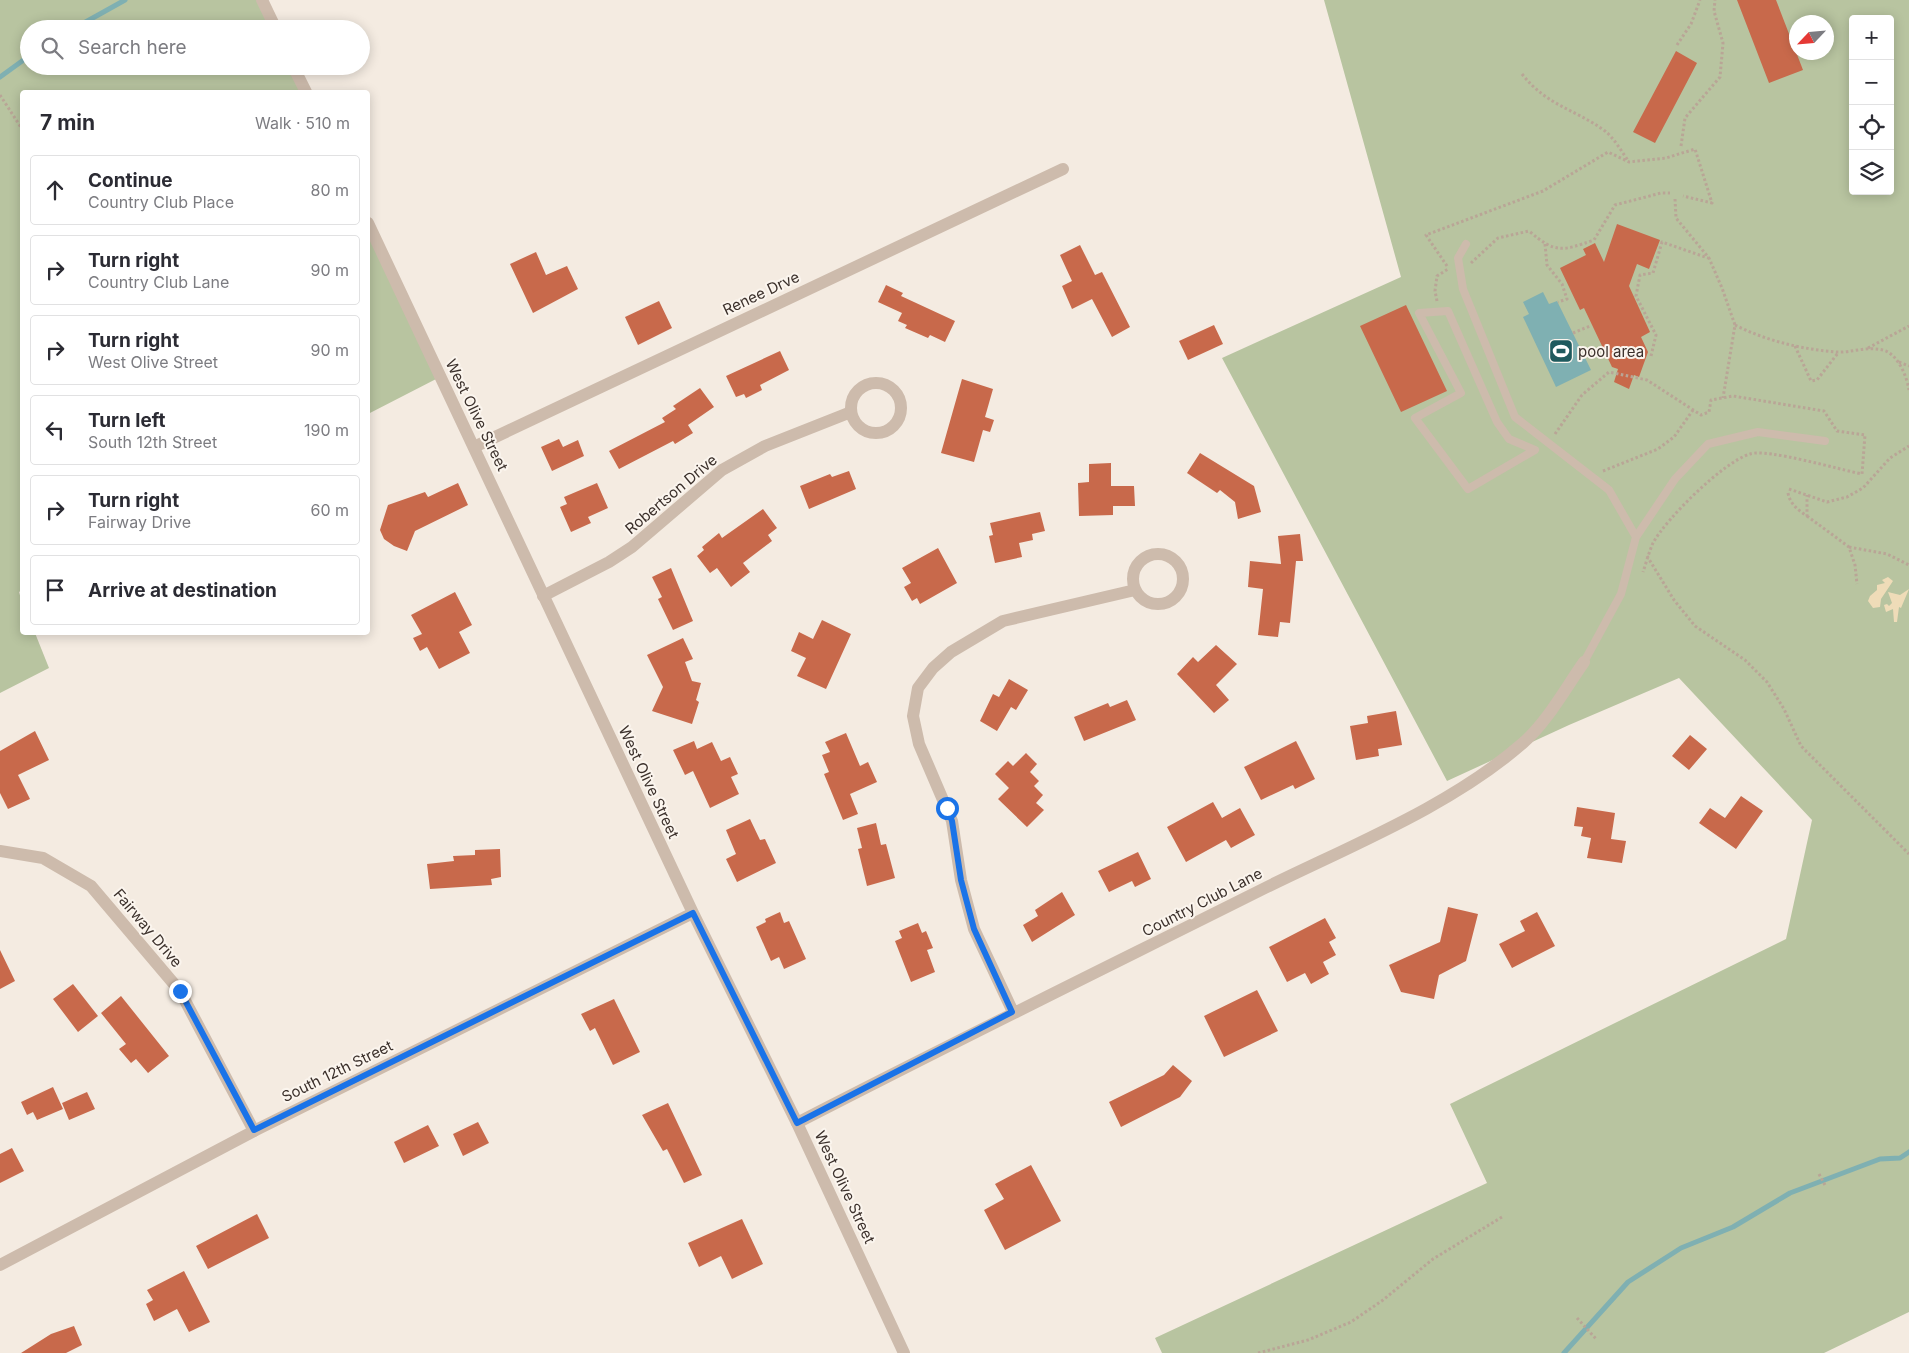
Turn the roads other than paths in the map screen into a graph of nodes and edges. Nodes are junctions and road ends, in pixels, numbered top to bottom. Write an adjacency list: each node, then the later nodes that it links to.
1 (262, 0): 2 (street)
2 (272, 20)
3 (298, 75): 4 (street)
4 (305, 90)
5 (1063, 170): 11 (street, Renee Drve)
6 (370, 227): 11 (street, West Olive Street)
7 (1466, 244): 12 (lane)
8 (1439, 312): 8 (lane)
9 (851, 412): 9 (street); 14 (street, Robertson Drive)
10 (1826, 441): 12 (lane)
11 (474, 447): 14 (street, West Olive Street)
12 (1636, 537): 15 (lane)
13 (1135, 590): 13 (street); 18 (street)
14 (543, 596): 17 (street, West Olive Street)
15 (1584, 662): 18 (street, Country Club Lane)
16 (0, 851): 20 (street, Fairway Drive)
17 (693, 913): 19 (street, West Olive Street); 20 (street, South 12th Street)
18 (1012, 1012): 19 (street, Country Club Lane)
19 (797, 1123): 22 (street, West Olive Street)
20 (254, 1130): 21 (street, South 12th Street)
21 (0, 1265)
22 (904, 1353)

